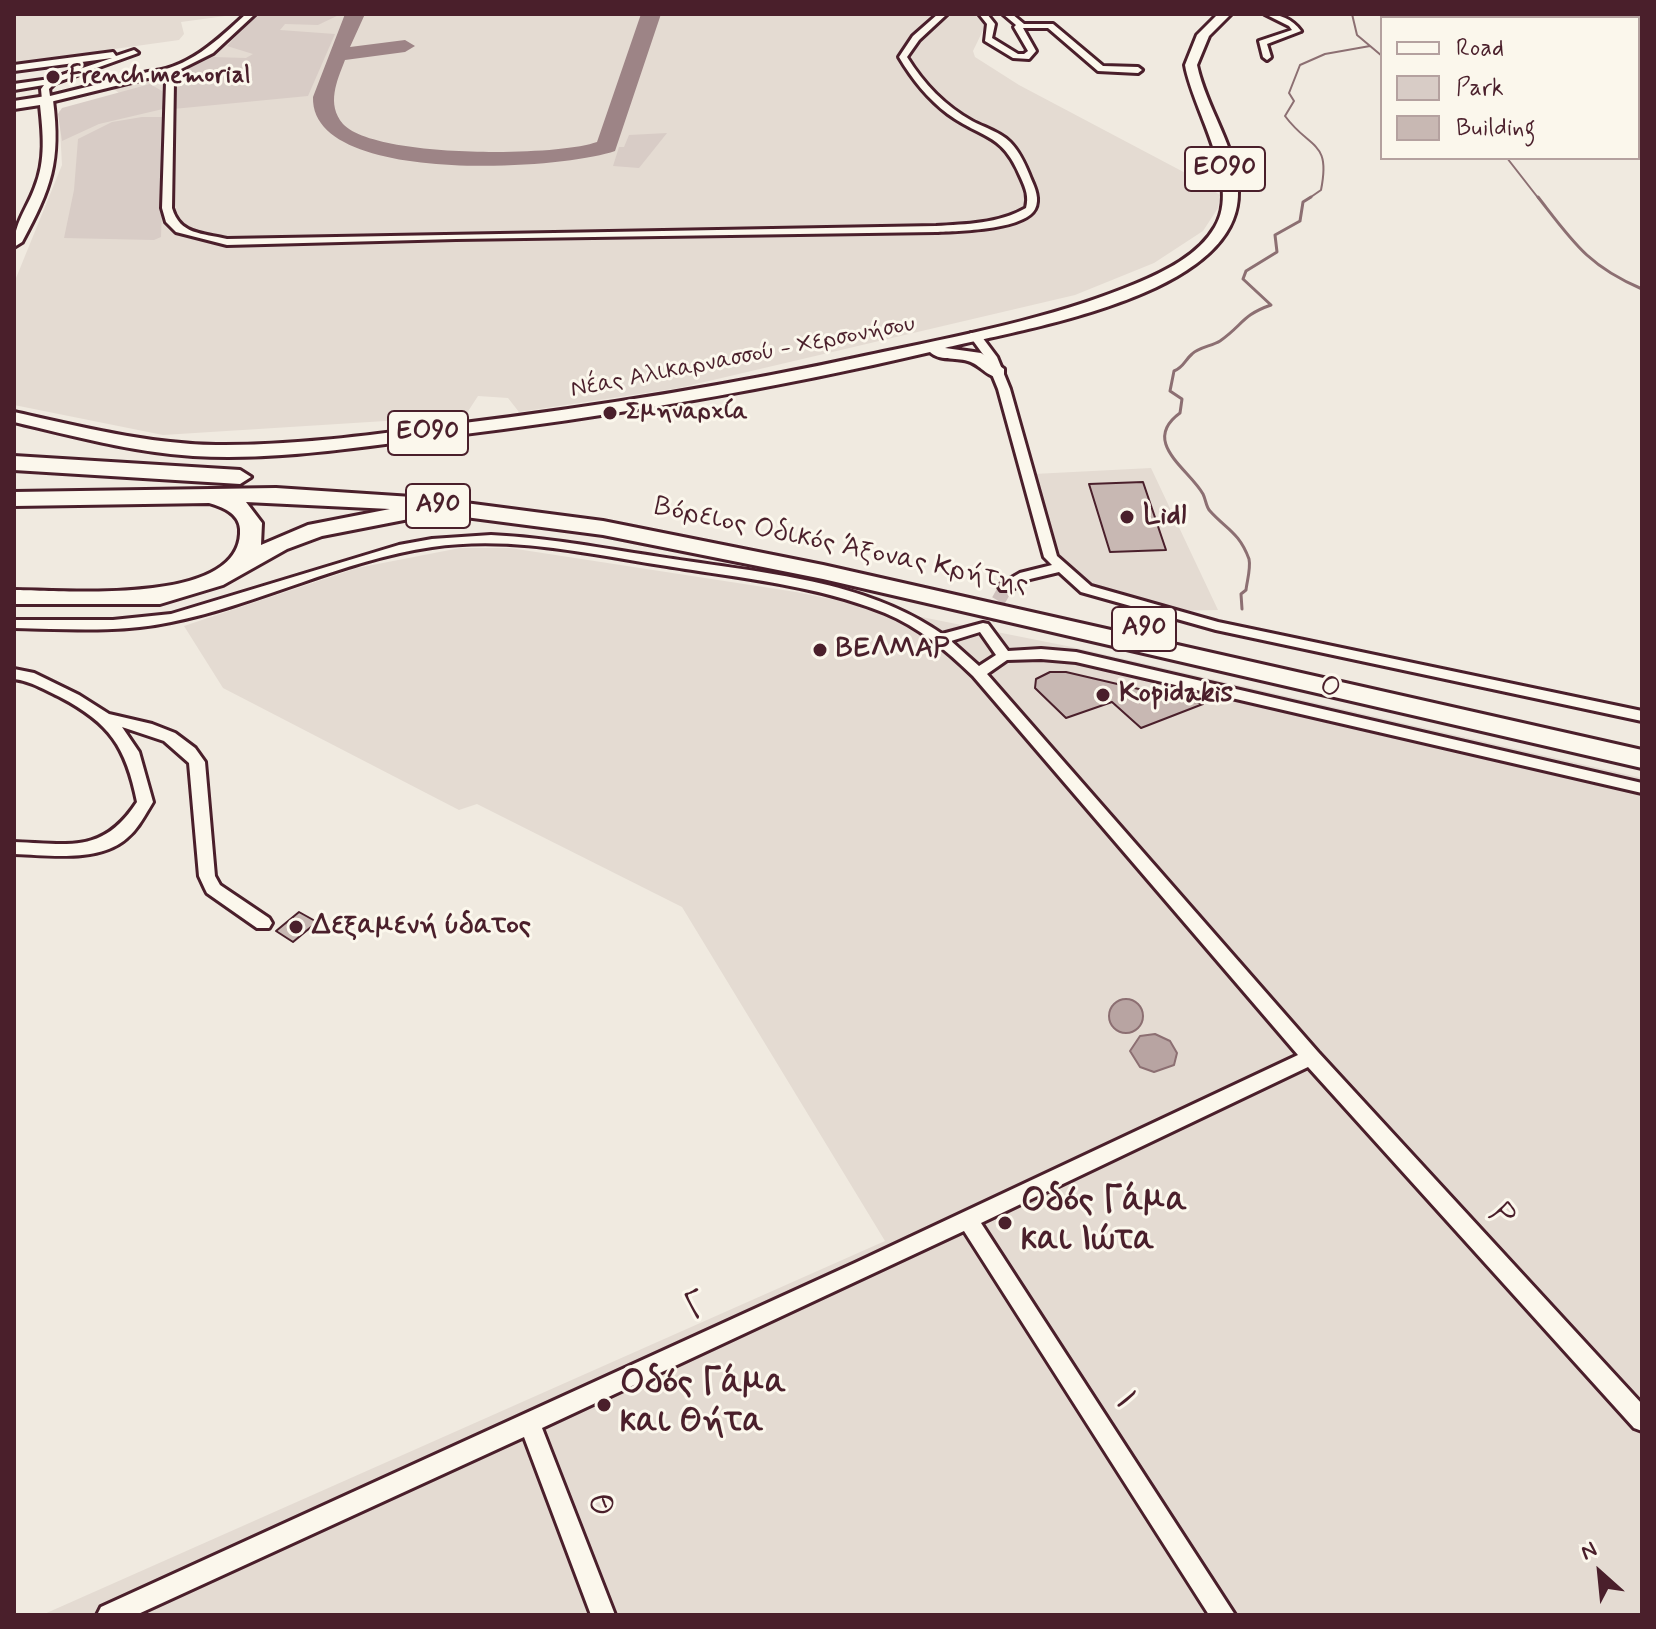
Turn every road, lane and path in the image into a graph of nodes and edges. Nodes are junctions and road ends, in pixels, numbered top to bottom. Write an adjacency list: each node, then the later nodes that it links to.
1 (251, 14): 12 (street)
2 (943, 14): 18 (street)
3 (983, 14): 7 (street)
4 (1007, 14): 7 (street)
5 (1225, 14): 23 (main road, Νέας Αλικαρνασσού - Χερσονήσου / ΕΟ90)
6 (1269, 14): 8 (street)
7 (1020, 26): 11 (street)
8 (1267, 57)
9 (65, 61): 10 (street); 13 (street); 13 (street)
10 (14, 68)
11 (1138, 70)
12 (164, 74): 15 (street); 17 (street); 18 (street)
13 (69, 76): 14 (street)
14 (52, 81): 16 (street); 19 (street)
15 (150, 81): 17 (street); 18 (street)
16 (15, 87): 20 (street)
17 (89, 94): 19 (street)
18 (169, 94)
19 (46, 103): 20 (main road); 22 (main road)
20 (21, 106): 21 (main road)
21 (14, 213)
22 (14, 242)
23 (1022, 323): 24 (main road, Νέας Αλικαρνασσού - Χερσονήσου / ΕΟ90); 26 (main road)
24 (975, 335): 25 (main road, Νέας Αλικαρνασσού - Χερσονήσου / ΕΟ90); 26 (street)
25 (899, 354): 26 (main road); 27 (main road, Νέας Αλικαρνασσού - Χερσονήσου / ΕΟ90)
26 (996, 369): 35 (street)
27 (14, 417)
28 (14, 463): 29 (highway)
29 (313, 484): 30 (highway, Βόρειος Οδικός Άξονας Κρήτης / Α90); 45 (highway, Βόρειος Οδικός Άξονας Κρήτης / Α90)
30 (14, 487)
31 (196, 493): 32 (highway, Βόρειος Οδικός Άξονας Κρήτης / Α90); 33 (highway, Βόρειος Οδικός Άξονας Κρήτης / Α90); 34 (highway)
32 (14, 499)
33 (678, 541): 34 (highway); 46 (highway, Βόρειος Οδικός Άξονας Κρήτης / Α90)
34 (237, 566): 37 (highway)
35 (1059, 568): 36 (street); 43 (street)
36 (1006, 587)
37 (14, 597)
38 (14, 624): 39 (street, Ρ)
39 (941, 639): 40 (street); 41 (street, Ρ)
40 (1004, 656): 41 (street); 47 (street, Ο)
41 (978, 673): 50 (street, Ρ)
42 (14, 674): 44 (street)
43 (1642, 716)
44 (109, 719): 48 (street); 49 (street)
45 (1642, 744)
46 (1642, 759)
47 (1642, 788)
48 (14, 848)
49 (263, 923)
50 (1311, 1057): 51 (street, Γ); 52 (street, Ρ)
51 (969, 1222): 53 (street, Γ); 56 (street, Ι)
52 (1642, 1420)
53 (529, 1422): 54 (street, Γ); 55 (street, Θ)
54 (109, 1615)
55 (603, 1615)
56 (1223, 1615)

